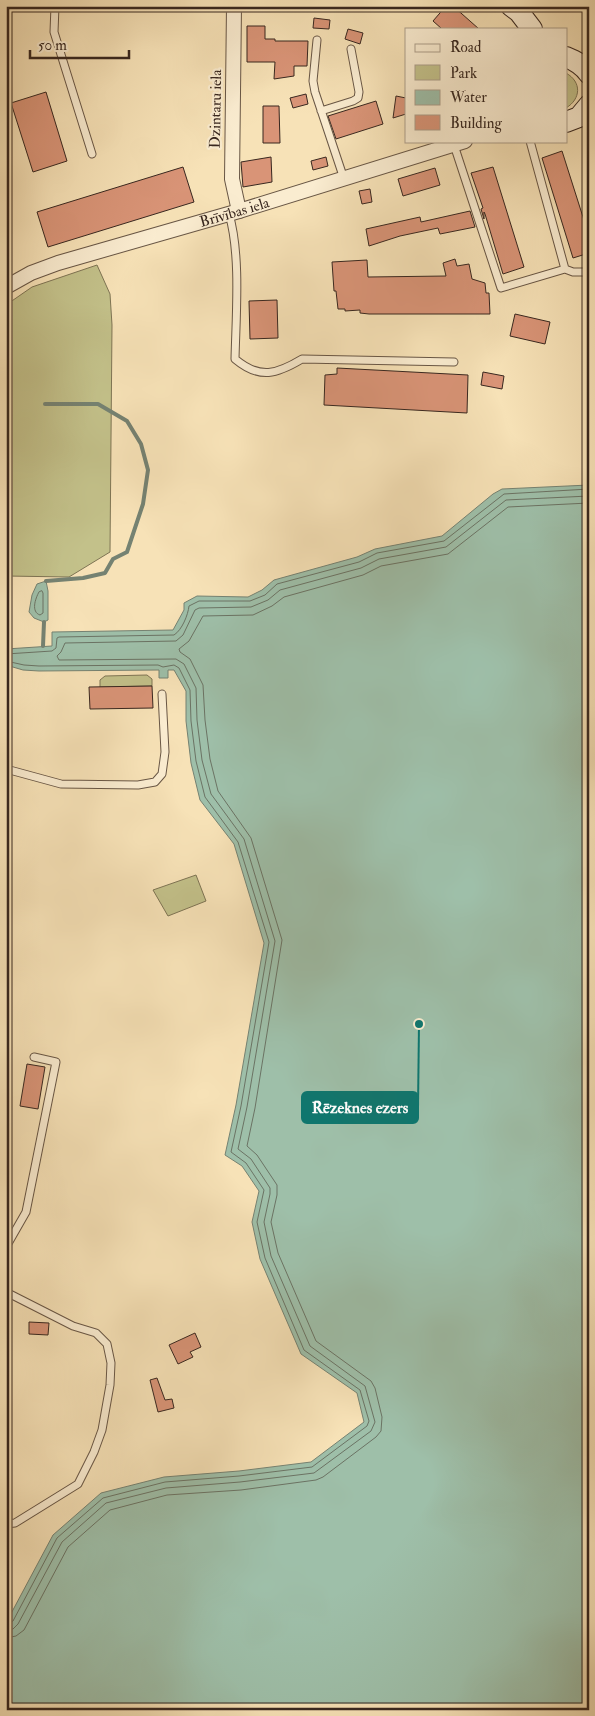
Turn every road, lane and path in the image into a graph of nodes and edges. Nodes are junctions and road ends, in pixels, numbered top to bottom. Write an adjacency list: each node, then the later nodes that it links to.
1 (55, 6): 13 (lane)
2 (234, 6): 15 (street, Dzintaru iela)
3 (510, 6): 4 (main road); 5 (main road)
4 (518, 28)
5 (531, 28)
6 (317, 40): 10 (lane)
7 (351, 49): 10 (lane)
8 (568, 59): 9 (main road)
9 (589, 74)
10 (321, 111): 14 (lane)
11 (530, 142): 16 (lane)
12 (460, 143): 14 (street, Brīvības iela); 16 (lane)
13 (92, 154)
14 (344, 179): 15 (street, Brīvības iela)
15 (234, 212): 18 (street, Brīvības iela); 19 (lane)
16 (565, 269): 17 (lane)
17 (589, 272)
18 (6, 287)
19 (454, 362)
20 (162, 694): 21 (lane)
21 (6, 769)
22 (34, 1056): 23 (lane)
23 (6, 1247)
24 (6, 1292): 25 (lane)
25 (6, 1524)

